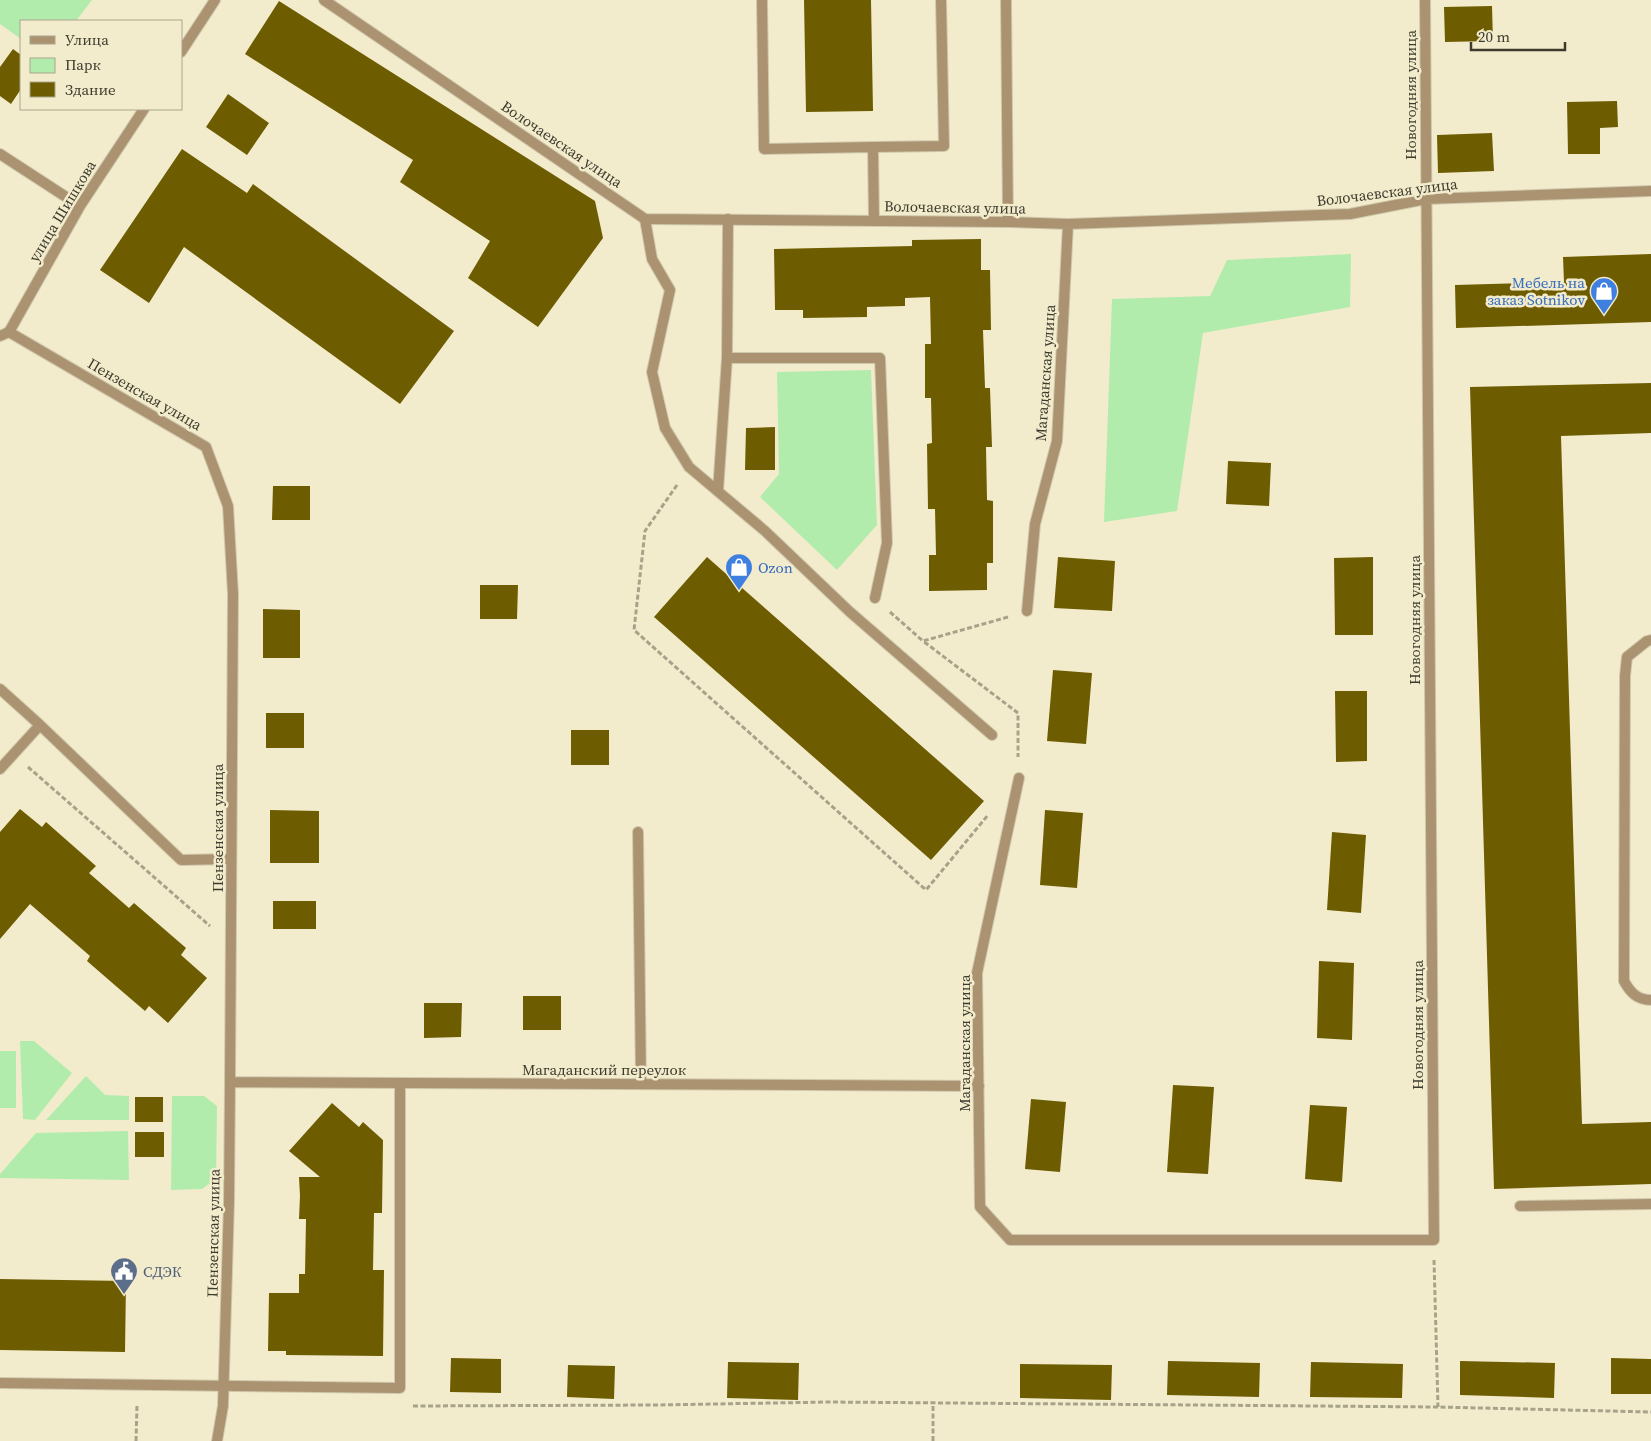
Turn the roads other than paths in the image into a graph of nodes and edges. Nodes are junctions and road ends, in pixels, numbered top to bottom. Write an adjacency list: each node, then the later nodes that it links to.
1 (215, 0): 7 (street)
2 (324, 0): 14 (street, Волочаевская улица)
3 (762, 0): 9 (street)
4 (941, 0): 9 (street)
5 (1006, 0): 17 (street)
6 (1425, 0): 12 (street, Новогодняя улица)
7 (182, 50)
8 (143, 110): 13 (street, улица Шишкова)
9 (874, 147): 16 (street)
10 (0, 154): 13 (street)
11 (1651, 190): 12 (street, Волочаевская улица)
12 (1426, 199): 18 (street, Волочаевская улица); 39 (street, Новогодняя улица)
13 (80, 206): 19 (street, улица Шишкова)
14 (645, 219): 15 (street, Волочаевская улица); 21 (street)
15 (728, 219): 16 (street, Волочаевская улица); 20 (street)
16 (874, 220): 17 (street, Волочаевская улица)
17 (1008, 222): 18 (street, Волочаевская улица)
18 (1068, 224): 23 (street, Магаданская улица)
19 (4, 334): 31 (street, Пензенская улица)
20 (727, 358): 21 (street); 22 (street)
21 (718, 491): 27 (street)
22 (875, 598)
23 (1027, 611)
24 (1651, 640): 32 (street)
25 (0, 689): 26 (street)
26 (40, 725): 28 (street); 31 (street)
27 (992, 735)
28 (0, 768)
29 (1018, 778): 36 (street, Магаданская улица)
30 (638, 832): 35 (street)
31 (232, 859): 33 (street, Пензенская улица)
32 (1651, 1000)
33 (230, 1082): 34 (street, Магаданский переулок); 41 (street, Пензенская улица)
34 (400, 1083): 35 (street, Магаданский переулок); 41 (street)
35 (642, 1084): 36 (street, Магаданский переулок)
36 (978, 1086): 39 (street, Магаданская улица)
37 (1651, 1204): 38 (street)
38 (1520, 1206)
39 (1010, 1240)
40 (0, 1383): 41 (street)
41 (224, 1387): 42 (street, Пензенская улица)
42 (217, 1441)

